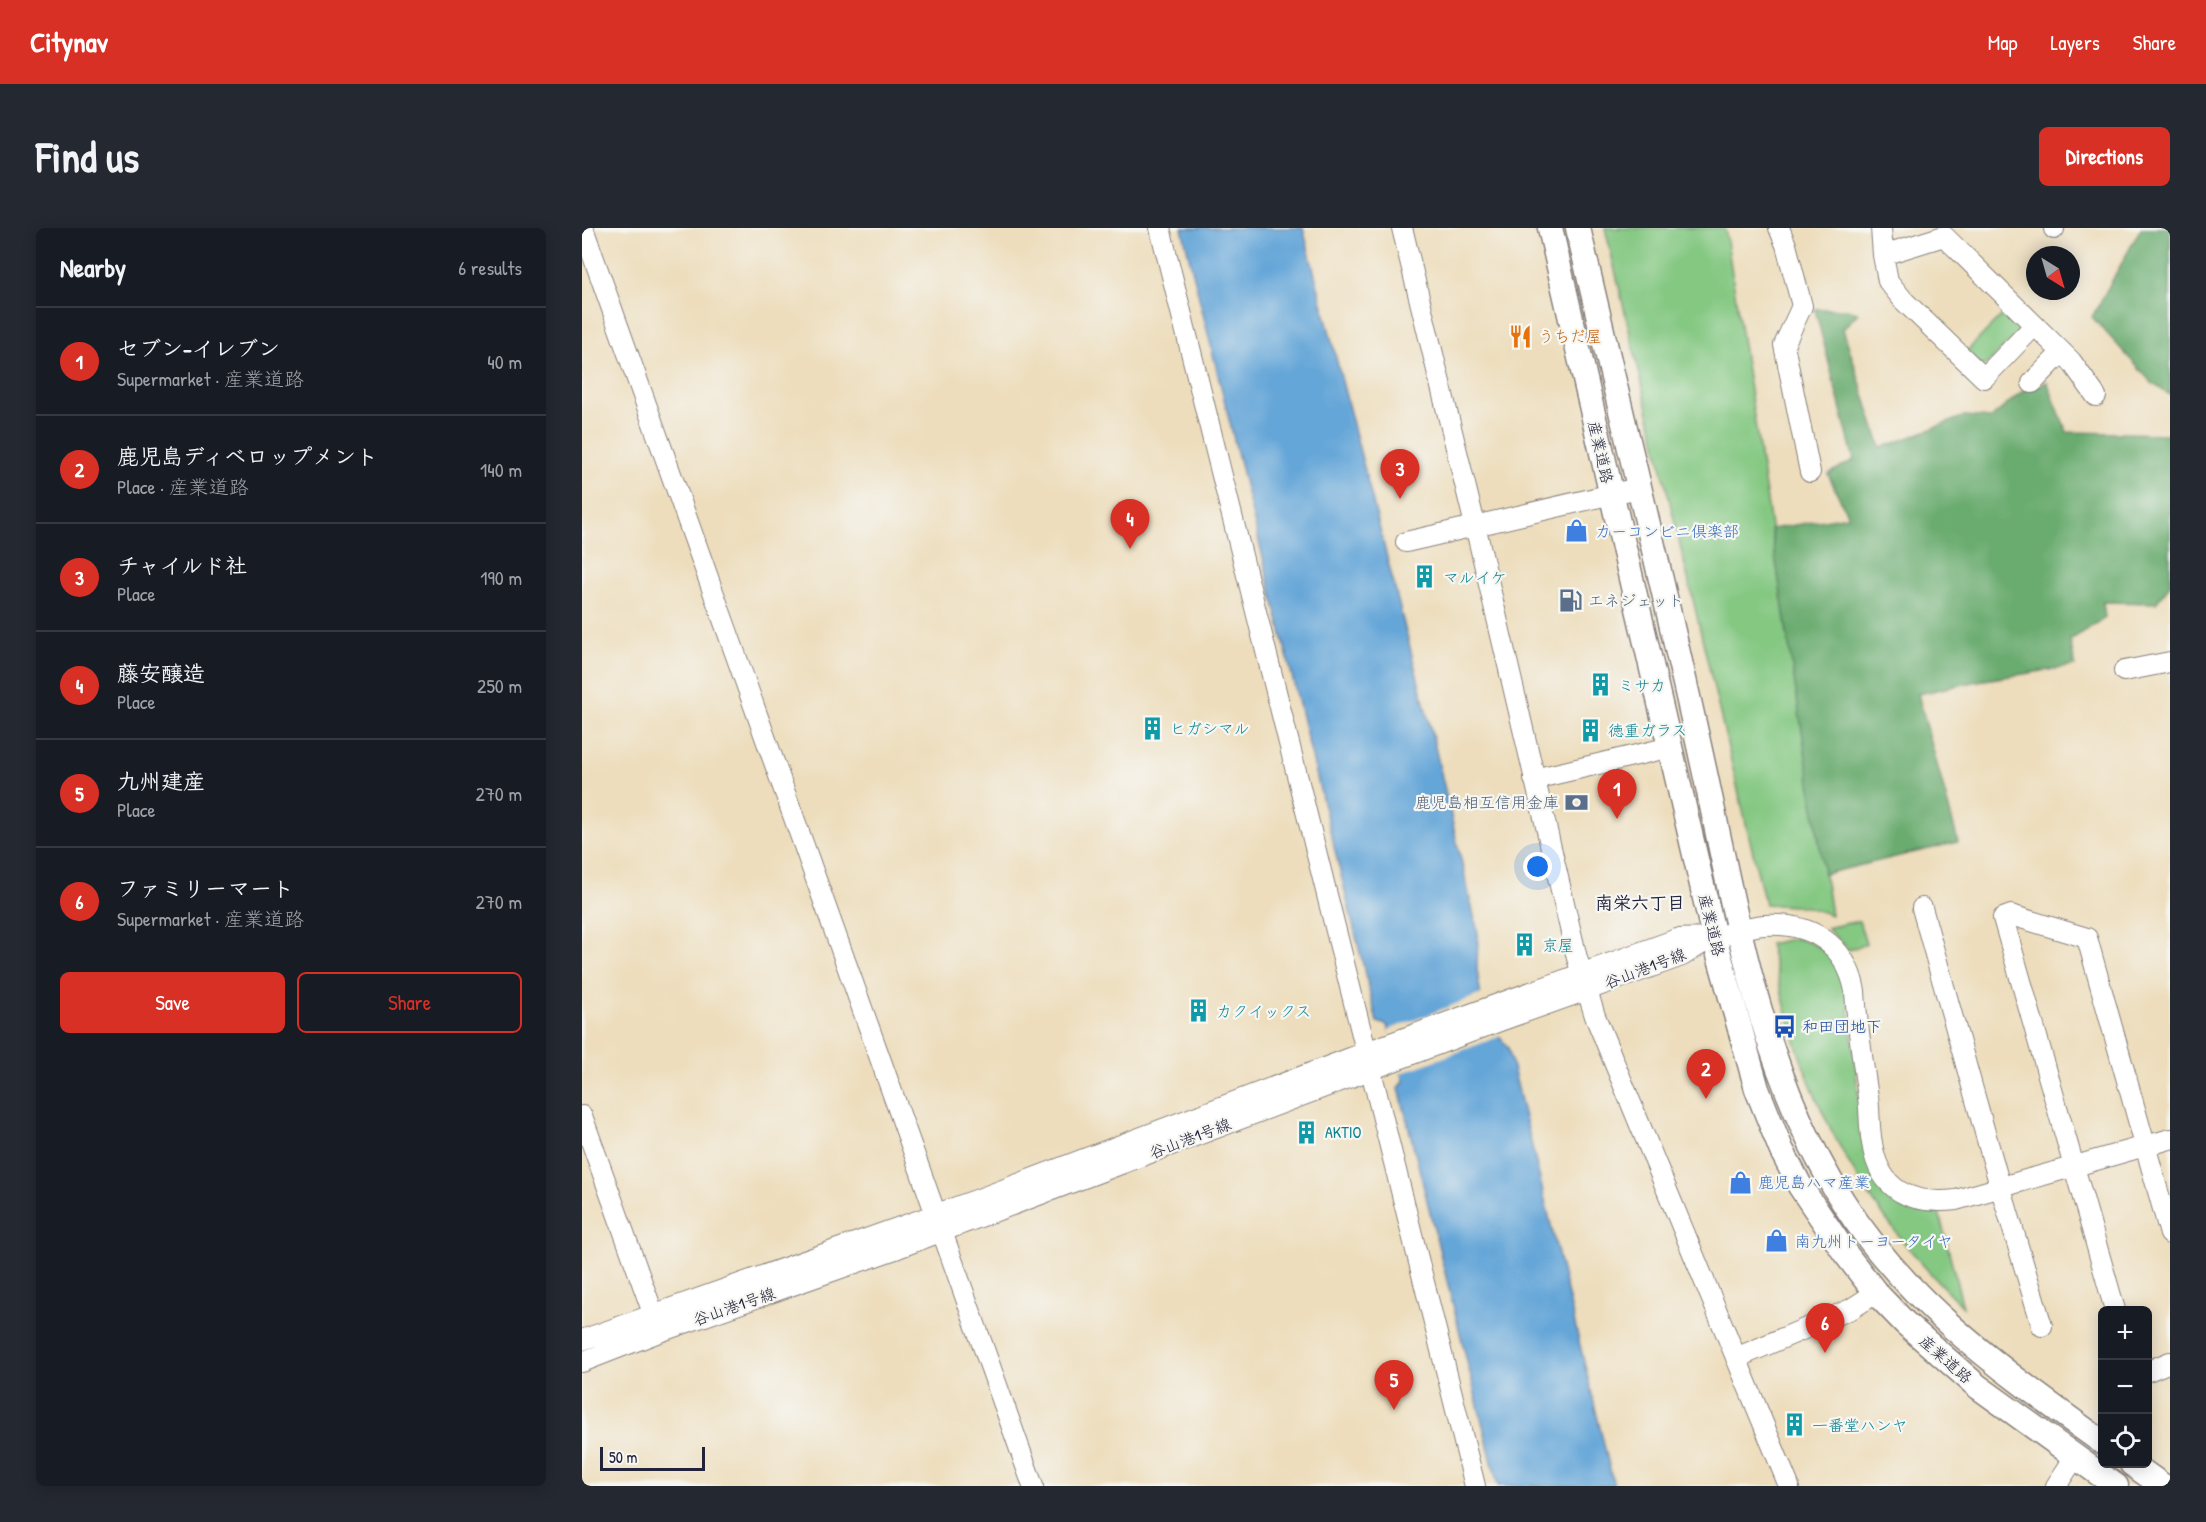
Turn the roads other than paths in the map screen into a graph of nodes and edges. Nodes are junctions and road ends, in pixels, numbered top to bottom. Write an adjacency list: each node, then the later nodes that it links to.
1 (583, 228): 32 (street)
2 (1160, 228): 26 (street)
3 (1401, 228): 16 (street)
4 (1550, 228): 15 (main road, 産業道路)
5 (1578, 228): 14 (main road, 産業道路)
6 (1779, 228): 13 (street)
7 (1881, 228): 8 (street)
8 (1883, 255): 9 (street); 9 (street)
9 (2034, 326): 10 (street)
10 (2062, 352): 11 (street); 12 (street)
11 (2032, 383)
12 (2096, 396)
13 (1810, 472)
14 (1638, 488): 15 (street); 23 (main road, 産業道路)
15 (1610, 494): 16 (street); 20 (main road, 産業道路)
16 (1475, 525): 17 (street); 21 (street)
17 (1406, 542)
18 (2170, 662): 19 (street)
19 (2124, 670)
20 (1671, 747): 21 (street); 24 (main road, 産業道路)
21 (1534, 779): 25 (street)
22 (1922, 908): 31 (street)
23 (1738, 931): 24 (street, 谷山港1号線); 31 (street, 谷山港1号線); 43 (main road, 産業道路)
24 (1714, 937): 25 (street, 谷山港1号線); 34 (main road, 産業道路)
25 (1585, 982): 26 (street, 谷山港1号線); 39 (street)
26 (1368, 1061): 32 (street, 谷山港1号線); 47 (street)
27 (582, 1116): 36 (street)
28 (2170, 1139): 29 (street, 谷山港1号線)
29 (2145, 1146): 30 (street, 谷山港1号線); 30 (street); 33 (street)
30 (2073, 1165): 31 (street, 谷山港1号線); 35 (street)
31 (2000, 1186): 37 (street)
32 (938, 1223): 36 (street, 谷山港1号線); 46 (street)
33 (2170, 1234)
34 (1876, 1293): 39 (street); 44 (main road, 産業道路)
35 (2114, 1306)
36 (656, 1323): 38 (street, 谷山港1号線); 40 (street, 谷山港1号線)
37 (2042, 1326)
38 (582, 1340)
39 (1736, 1358): 48 (street)
40 (582, 1362)
41 (2170, 1362): 42 (street)
42 (2152, 1369)
43 (2098, 1438)
44 (2075, 1458): 49 (street); 50 (main road, 産業道路)
45 (2138, 1468): 51 (main road)
46 (1033, 1486)
47 (1475, 1486)
48 (1789, 1486)
49 (2056, 1486)
50 (2116, 1486)
51 (2163, 1486)

